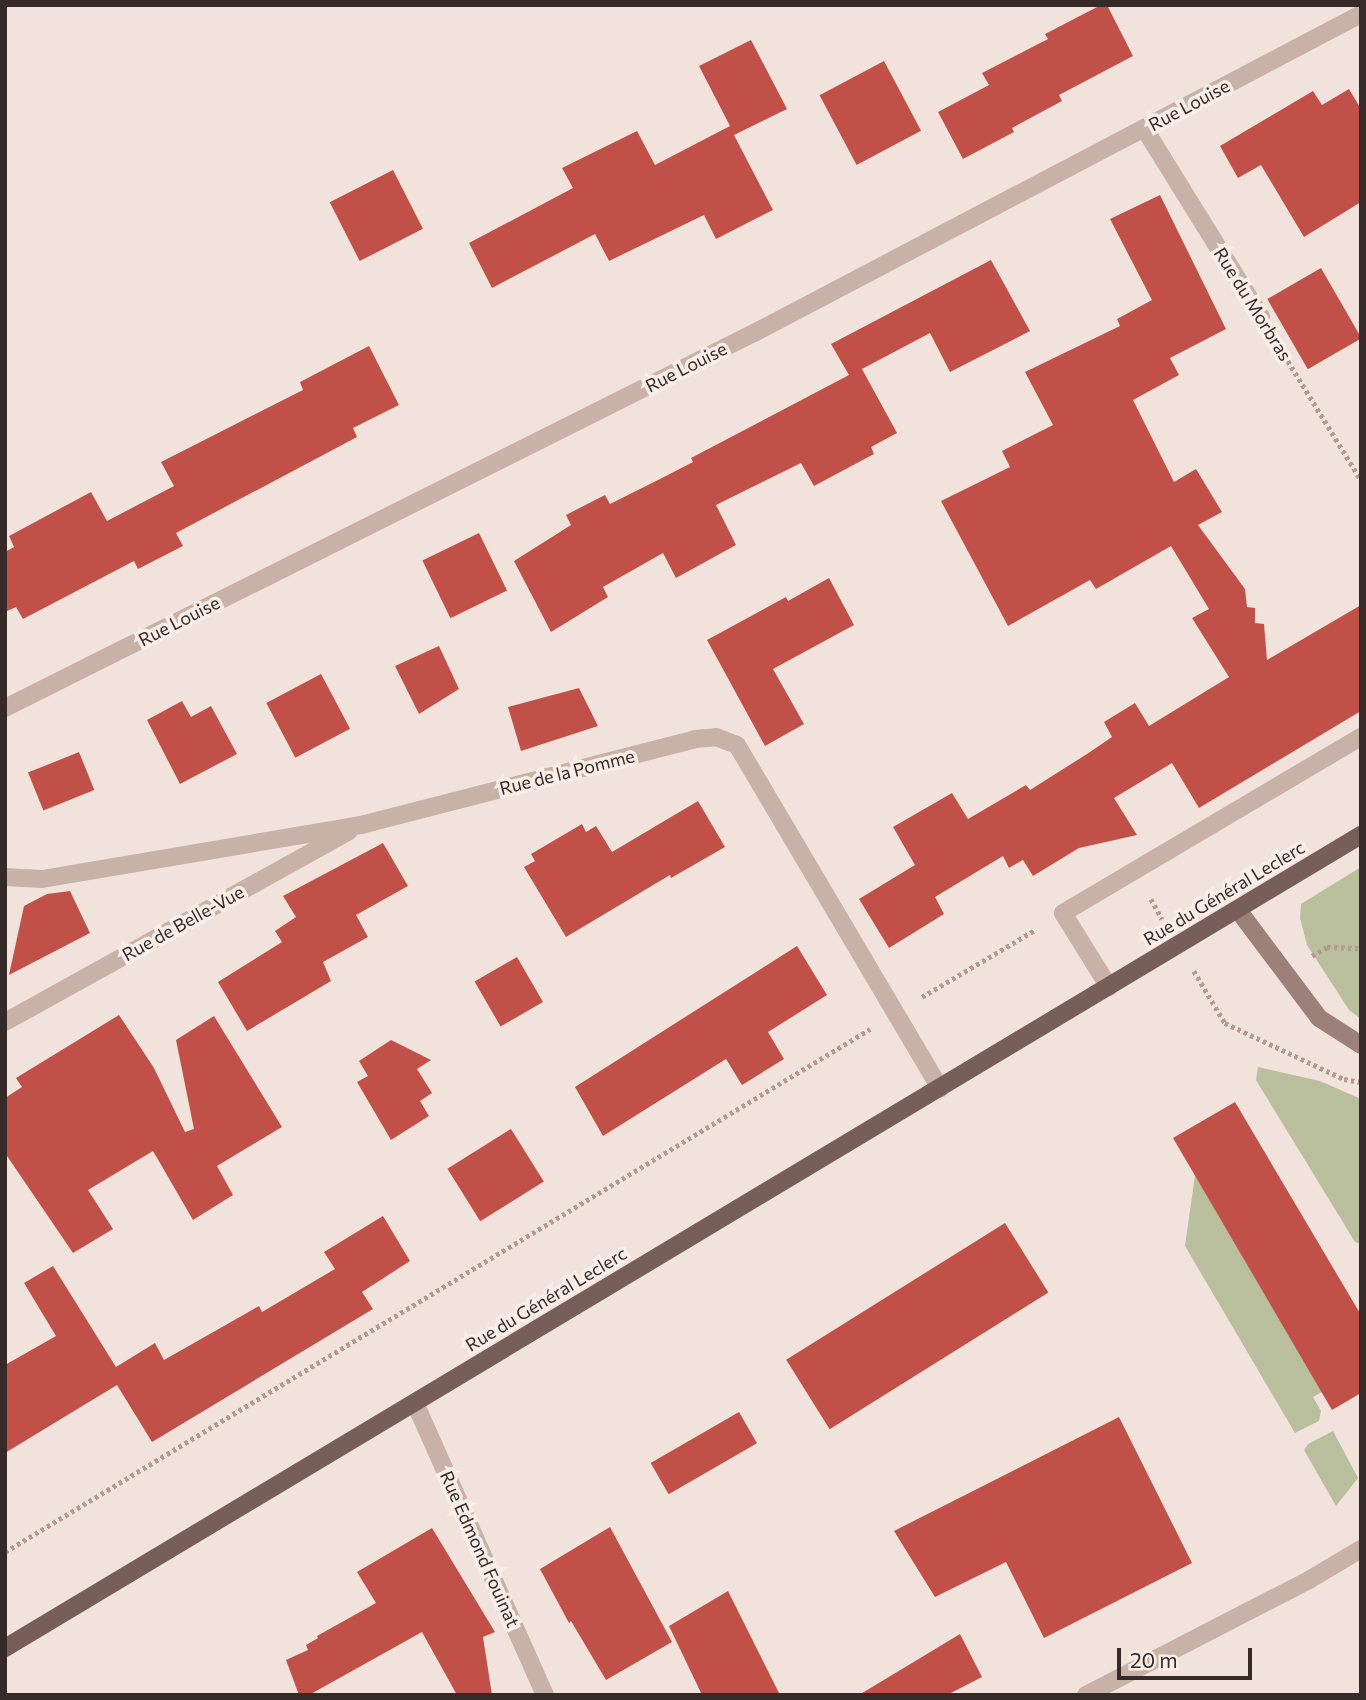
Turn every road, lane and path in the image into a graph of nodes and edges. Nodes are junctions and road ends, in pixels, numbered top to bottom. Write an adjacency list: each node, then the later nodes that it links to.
1 (1361, 14): 2 (street, Rue Louise)
2 (1144, 128): 3 (street, Rue du Morbras); 5 (street, Rue Louise)
3 (1261, 317): 4 (path, Rue du Morbras)
4 (1361, 480)
5 (5, 708)
6 (1361, 737): 11 (street)
7 (361, 825): 9 (street, Rue de la Pomme); 17 (street, Rue de Belle-Vue); 21 (street, Rue de la Pomme)
8 (1361, 835): 10 (main road, Rue du Général Leclerc)
9 (5, 877)
10 (1238, 910): 14 (street); 15 (main road, Rue du Général Leclerc)
11 (1063, 913): 15 (street); 16 (path)
12 (1361, 948): 14 (path)
13 (1194, 971): 20 (path)
14 (1285, 973): 19 (street)
15 (1109, 987): 21 (main road, Rue du Général Leclerc)
16 (914, 1002)
17 (5, 1022)
18 (880, 1023): 24 (path)
19 (1361, 1045)
20 (1361, 1082)
21 (940, 1088): 22 (main road, Rue du Général Leclerc)
22 (415, 1403): 25 (main road, Rue du Général Leclerc); 26 (street, Rue Edmond Fouinat)
23 (1361, 1549): 27 (street)
24 (5, 1552)
25 (5, 1648)
26 (545, 1695)
27 (1086, 1695)

